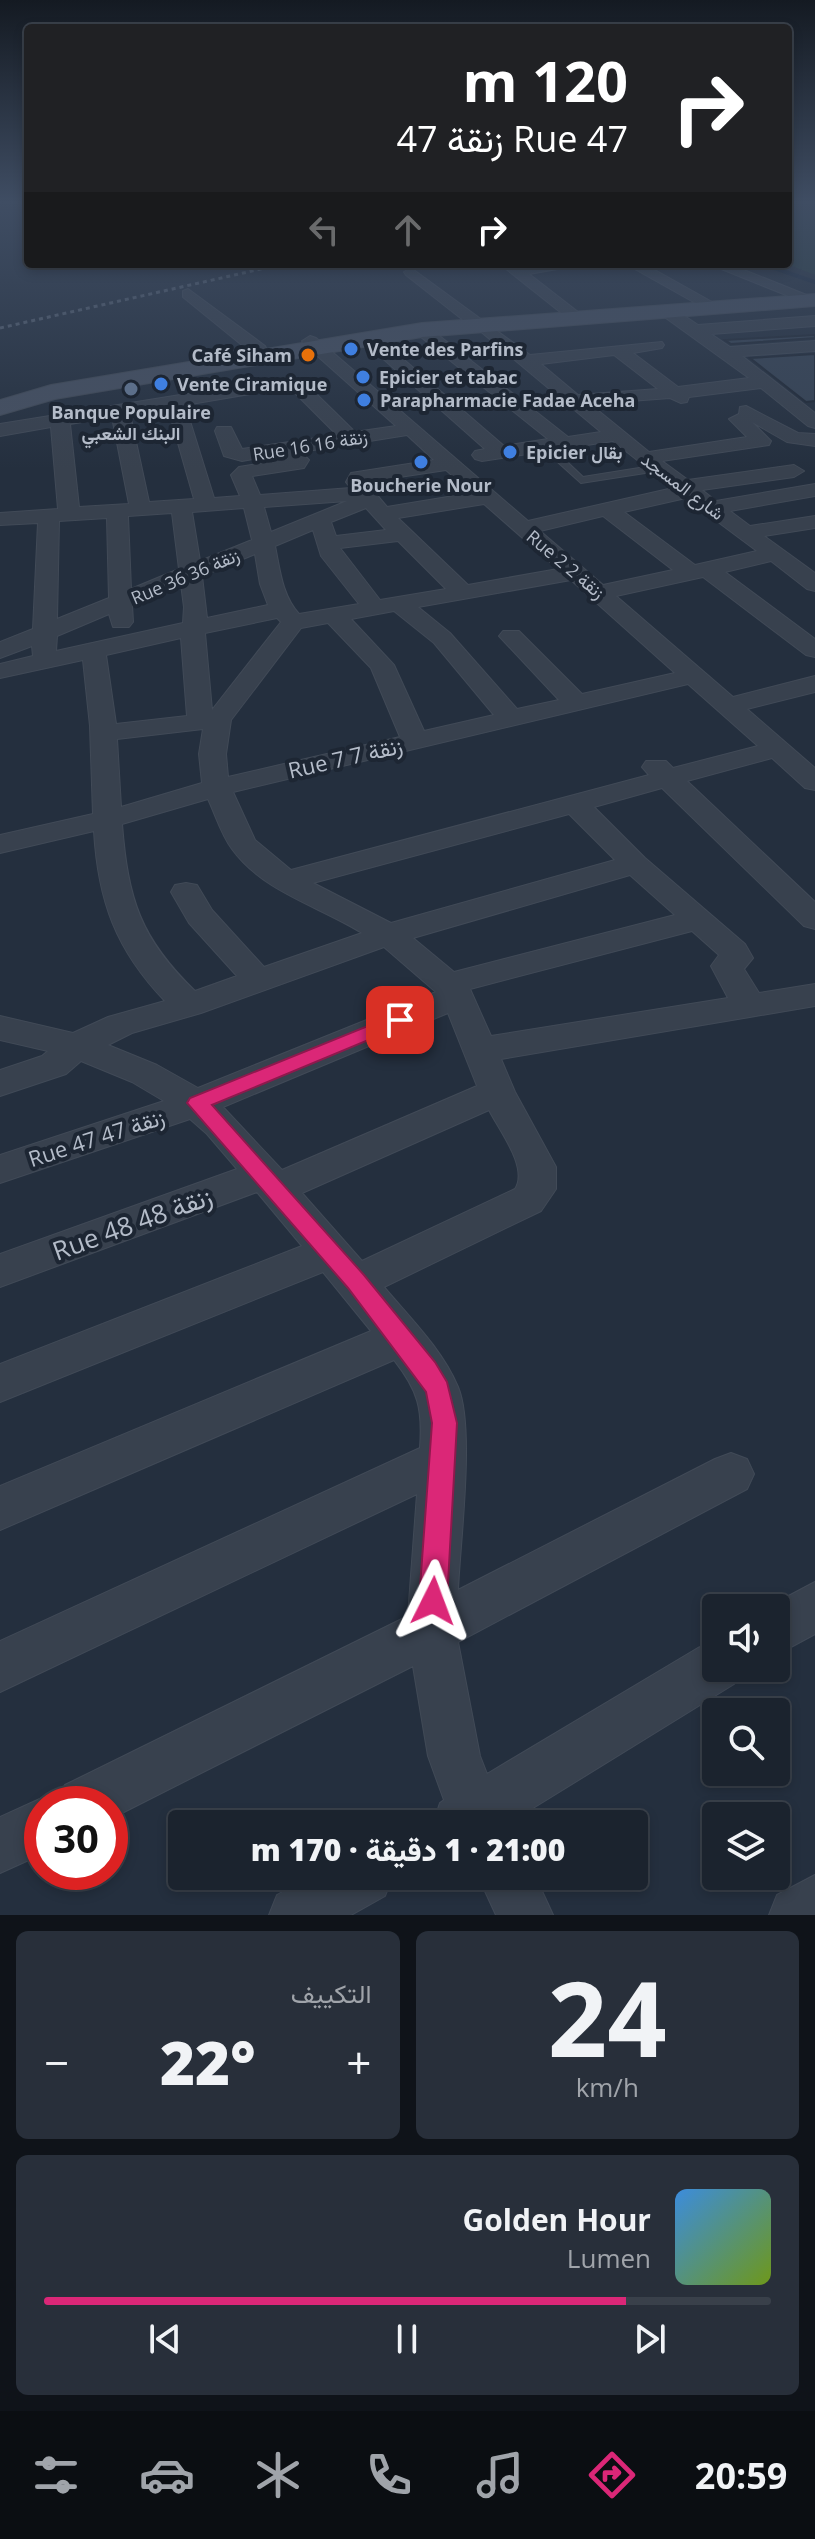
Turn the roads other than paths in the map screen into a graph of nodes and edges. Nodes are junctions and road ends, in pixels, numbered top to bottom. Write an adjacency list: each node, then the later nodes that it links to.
1 (435, 290): 11 (street, شارع المسجد)
2 (541, 290): 9 (street)
3 (682, 290): 7 (street)
4 (790, 290): 6 (street)
5 (188, 294): 19 (street)
6 (810, 297): 7 (main road); 8 (main road)
7 (704, 302): 9 (main road)
8 (665, 310): 11 (main road); 13 (street)
9 (570, 312): 11 (main road)
10 (815, 321): 13 (street)
11 (477, 322): 12 (main road); 15 (main road); 21 (street, شارع المسجد)
12 (422, 330): 14 (main road); 27 (street)
13 (696, 330): 20 (street)
14 (368, 337): 15 (main road); 31 (street)
15 (313, 344): 19 (main road); 22 (street, Rue 2 زنقة 2); 24 (main road)
16 (656, 345): 18 (street)
17 (815, 346): 20 (street)
18 (617, 349): 21 (street); 28 (street)
19 (259, 350): 30 (main road)
20 (727, 352): 25 (street)
21 (525, 361): 33 (street, شارع المسجد)
22 (337, 364): 24 (street); 26 (street, Rue 2 زنقة 2)
23 (783, 370): 25 (street)
24 (248, 374): 29 (street); 32 (street); 36 (main road)
25 (764, 382): 34 (street); 38 (street)
26 (361, 385): 29 (street); 35 (street, Rue 2 زنقة 2)
27 (493, 387): 31 (street); 48 (street)
28 (675, 393): 33 (street); 34 (street)
29 (306, 394): 39 (street)
30 (0, 395)
31 (436, 397): 35 (street); 49 (street)
32 (175, 400): 37 (street); 59 (street)
33 (578, 400): 45 (street, شارع المسجد)
34 (727, 402): 40 (street); 52 (street)
35 (384, 405): 39 (street); 44 (street, Rue 2 زنقة 2)
36 (0, 408)
37 (120, 410): 41 (street); 60 (street)
38 (806, 412): 40 (street)
39 (327, 415): 46 (street)
40 (762, 418): 47 (street)
41 (60, 420): 42 (street); 64 (street)
42 (0, 430)
43 (224, 431): 50 (street, Rue 16 زنقة 16)
44 (417, 434): 46 (street, Rue 16 زنقة 16); 50 (street); 51 (street, Rue 2 زنقة 2)
45 (616, 435): 48 (street); 52 (street, شارع المسجد)
46 (351, 438): 50 (street, Rue 16 زنقة 16)
47 (815, 440)
48 (553, 444): 49 (street); 52 (lane)
49 (500, 452): 51 (street)
50 (293, 454): 57 (street)
51 (448, 462): 56 (street, Rue 2 زنقة 2); 58 (street)
52 (651, 463): 54 (street, شارع المسجد)
53 (794, 471): 54 (street)
54 (687, 489): 61 (street, شارع المسجد); 62 (street)
55 (815, 490): 61 (street)
56 (488, 497): 58 (street); 68 (street, Rue 2 زنقة 2)
57 (253, 501): 58 (street); 59 (street); 71 (street)
58 (372, 502): 66 (street, Rue 36 زنقة 36); 70 (street)
59 (193, 505): 60 (street); 76 (street)
60 (140, 507): 63 (street)
61 (712, 508): 69 (street, شارع المسجد)
62 (607, 509): 68 (street); 74 (street)
63 (117, 510): 64 (street); 81 (street)
64 (59, 515): 65 (street); 86 (street)
65 (0, 519)
66 (320, 519): 71 (street, Rue 36 زنقة 36); 72 (street)
67 (815, 522): 69 (street)
68 (523, 528): 75 (street, Rue 2 زنقة 2)
69 (746, 533): 73 (street, شارع المسجد)
70 (403, 534): 72 (street); 78 (street)
71 (264, 543): 76 (street, Rue 36 زنقة 36); 84 (street)
72 (329, 543): 82 (street)
73 (775, 554): 74 (street); 77 (street, شارع المسجد)
74 (698, 571): 79 (street); 89 (street)
75 (575, 573): 78 (street); 79 (street, Rue 2 زنقة 2)
76 (193, 574): 81 (street, Rue 36 زنقة 36); 85 (street)
77 (813, 580)
78 (462, 592): 80 (street)
79 (600, 593): 94 (street, Rue 2 زنقة 2)
80 (398, 603): 82 (street); 98 (street)
81 (119, 604): 86 (street, Rue 36 زنقة 36); 88 (street)
82 (374, 607): 83 (street)
83 (334, 615): 84 (street); 101 (street)
84 (287, 616): 85 (street); 99 (street)
85 (195, 629): 88 (street); 99 (street)
86 (43, 636): 90 (street, Rue 36 زنقة 36); 92 (street)
87 (511, 636): 96 (street)
88 (124, 645): 91 (street)
89 (815, 650)
90 (0, 651)
91 (94, 652): 92 (street); 100 (street)
92 (45, 662): 93 (street)
93 (0, 671)
94 (692, 676): 96 (street, Rue 7 زنقة 7); 97 (street, Rue 2 زنقة 2)
95 (815, 684): 97 (street)
96 (576, 703): 98 (street, Rue 7 زنقة 7)
97 (727, 706): 102 (street, Rue 2 زنقة 2)
98 (511, 718): 101 (street, Rue 7 زنقة 7)
99 (209, 720): 100 (street); 105 (street)
100 (104, 733): 107 (street)
101 (415, 741): 105 (street, Rue 7 زنقة 7)
102 (776, 749): 103 (street); 104 (street, Rue 2 زنقة 2)
103 (660, 770): 106 (street); 112 (street)
104 (815, 782)
105 (216, 788): 107 (street, Rue 7 زنقة 7); 110 (street)
106 (574, 803): 109 (street); 110 (street)
107 (106, 820): 108 (street, Rue 7 زنقة 7); 118 (street)
108 (0, 844)
109 (635, 864): 113 (street); 114 (street)
110 (286, 881): 114 (street)
111 (186, 892): 115 (street)
112 (815, 919)
113 (695, 920): 116 (street, Rue 47 زنقة 47); 119 (street)
114 (387, 935): 115 (street); 116 (street)
115 (259, 981): 118 (street)
116 (453, 990): 122 (street); 125 (street, Rue 47 زنقة 47)
117 (815, 995): 119 (street)
118 (189, 1005): 121 (street)
119 (750, 1006): 122 (street)
120 (0, 1028): 121 (street)
121 (76, 1046): 123 (street); 125 (street)
122 (480, 1050): 124 (street)
123 (0, 1083)
124 (497, 1092): 127 (street, Rue 48 زنقة 48); 128 (street)
125 (197, 1103): 126 (street, Rue 47 زنقة 47); 127 (street)
126 (0, 1169)
127 (269, 1182): 128 (street); 129 (street, Rue 48 زنقة 48)
128 (343, 1267): 130 (street); 131 (street)
129 (0, 1271)
130 (400, 1338): 132 (street); 134 (street)
131 (0, 1383)
132 (442, 1460): 137 (street); 138 (street)
133 (731, 1474): 137 (street)
134 (0, 1508)
135 (815, 1606): 136 (street)
136 (790, 1621)
137 (431, 1630): 140 (street); 141 (street)
138 (0, 1667)
139 (702, 1675): 142 (street)
140 (120, 1786)
141 (468, 1810)
142 (486, 1810)
143 (24, 1834): 144 (street)
144 (0, 1846)
145 (341, 1890): 148 (street)
146 (513, 1890): 149 (street)
147 (815, 1903): 150 (street)
148 (297, 1915)
149 (525, 1915)
150 (797, 1915)

